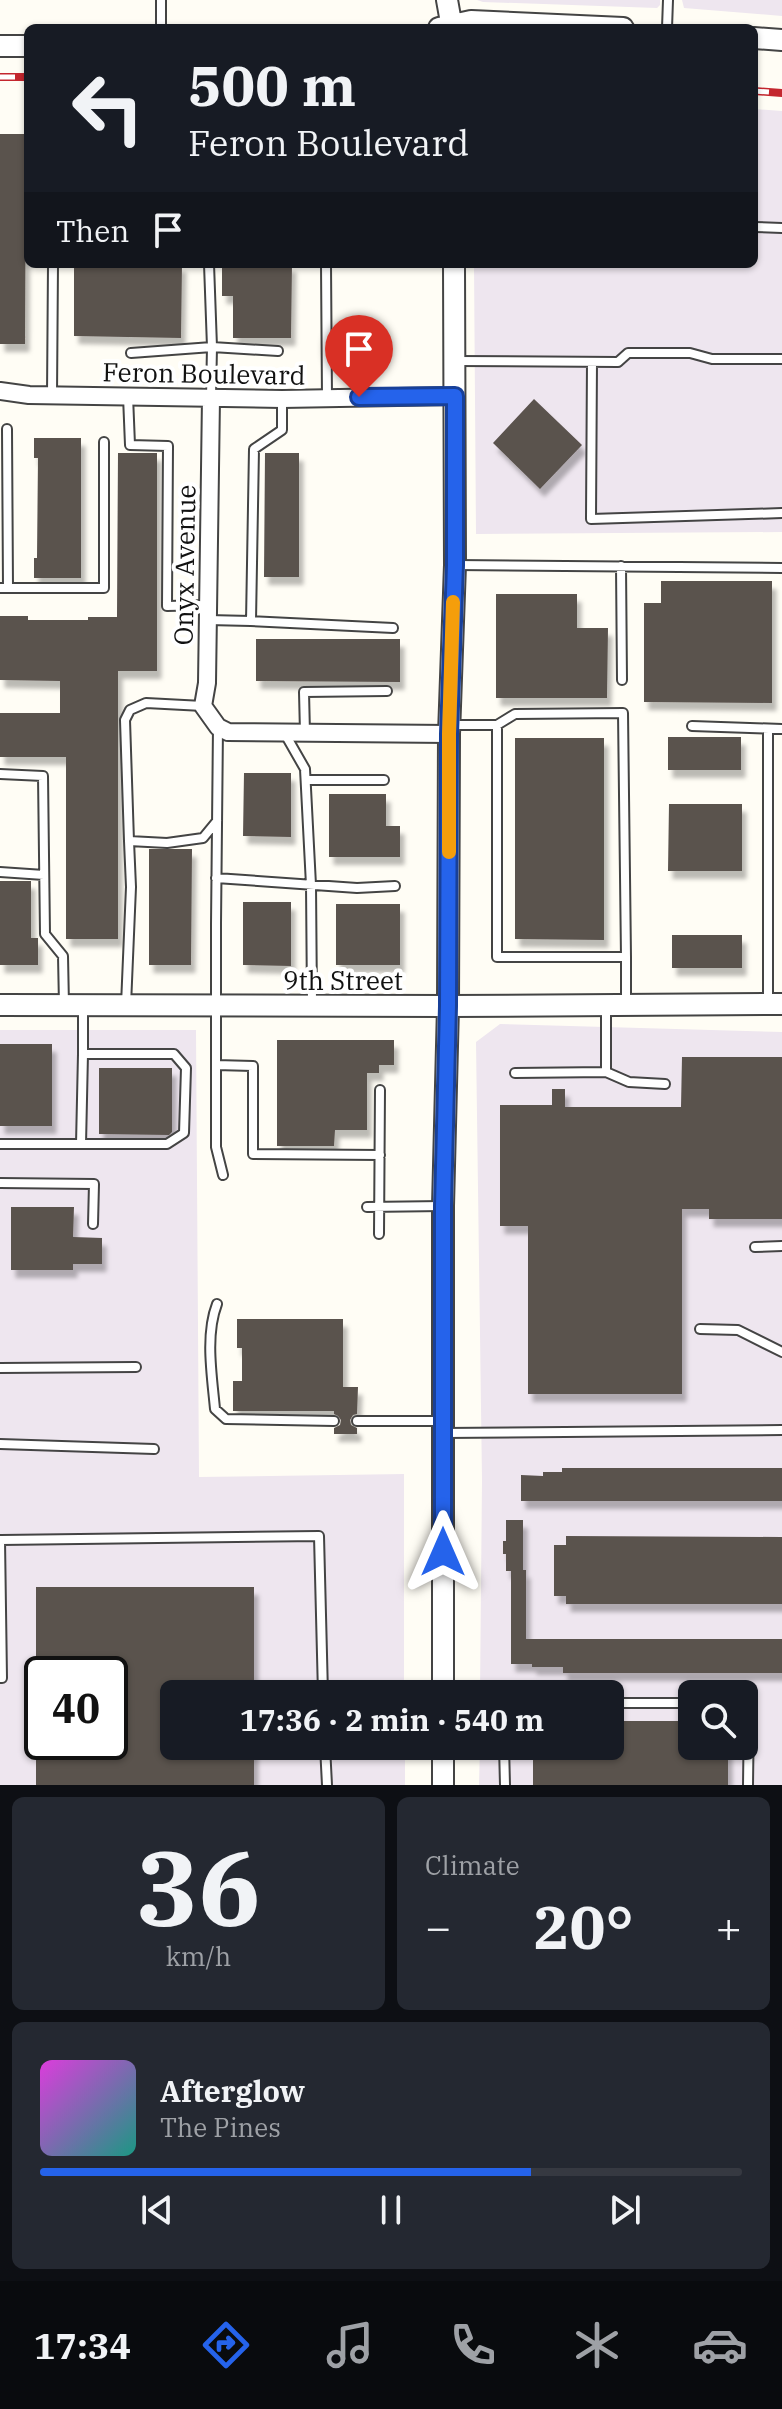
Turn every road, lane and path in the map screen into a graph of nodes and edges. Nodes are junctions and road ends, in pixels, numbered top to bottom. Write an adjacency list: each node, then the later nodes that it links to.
1 (161, 0): 4 (lane)
2 (447, 0): 5 (street)
3 (668, 0): 8 (lane)
4 (161, 24)
5 (448, 24)
6 (460, 24): 7 (street)
7 (536, 24)
8 (667, 24)
9 (758, 38): 10 (street)
10 (782, 40)
11 (0, 46): 12 (street)
12 (24, 46)
13 (758, 227): 14 (lane)
14 (782, 228)
15 (53, 268): 26 (lane)
16 (209, 268): 19 (lane)
17 (326, 268): 30 (lane)
18 (454, 268): 23 (street)
19 (212, 347): 20 (lane); 21 (lane); 29 (lane)
20 (278, 351)
21 (131, 353)
22 (782, 359): 24 (lane)
23 (455, 361): 24 (lane); 28 (street)
24 (592, 362): 34 (lane)
25 (0, 391): 26 (street, Feron Boulevard)
26 (52, 395): 27 (street, Feron Boulevard)
27 (128, 395): 29 (street, Feron Boulevard); 39 (lane)
28 (455, 396): 30 (street, Feron Boulevard); 35 (street)
29 (211, 398): 31 (street, Feron Boulevard); 39 (street, Onyx Avenue)
30 (327, 398): 31 (street, Feron Boulevard)
31 (282, 399): 40 (lane)
32 (7, 429): 38 (lane)
33 (104, 442): 38 (lane)
34 (782, 513)
35 (455, 565): 36 (lane); 48 (street)
36 (621, 566): 37 (lane); 42 (lane)
37 (782, 568)
38 (4, 588)
39 (207, 613): 40 (lane); 44 (street, Onyx Avenue)
40 (251, 621): 41 (lane)
41 (393, 628)
42 (622, 680)
43 (387, 691): 52 (lane)
44 (203, 706): 47 (street); 57 (lane)
45 (497, 725): 48 (lane); 63 (lane); 63 (lane)
46 (692, 726): 49 (lane)
47 (218, 727): 51 (street); 56 (lane)
48 (449, 729): 52 (street); 71 (street)
49 (768, 729): 50 (lane); 65 (lane)
50 (782, 729)
51 (285, 733): 52 (street); 54 (lane)
52 (305, 733)
53 (0, 774): 59 (lane)
54 (306, 780): 55 (lane); 61 (lane)
55 (384, 780)
56 (218, 820): 57 (lane); 60 (lane)
57 (129, 841): 68 (lane)
58 (0, 872): 59 (lane)
59 (44, 875): 67 (lane)
60 (216, 878): 61 (lane); 69 (lane)
61 (311, 885): 62 (lane); 70 (lane)
62 (395, 886)
63 (626, 957): 64 (lane)
64 (616, 1004): 65 (street, 9th Street); 71 (street, 9th Street); 74 (lane)
65 (775, 1004)
66 (0, 1005): 67 (street, 9th Street)
67 (73, 1005): 68 (street, 9th Street); 72 (lane)
68 (126, 1005): 69 (street, 9th Street)
69 (217, 1006): 70 (street, 9th Street); 73 (lane)
70 (312, 1006): 71 (street, 9th Street)
71 (448, 1006): 83 (street)
72 (83, 1054): 79 (lane); 79 (lane)
73 (216, 1065): 80 (lane); 81 (lane)
74 (606, 1072): 75 (lane); 76 (lane)
75 (515, 1073)
76 (665, 1084)
77 (380, 1090): 80 (lane)
78 (0, 1144): 79 (lane)
79 (81, 1144)
80 (380, 1155): 85 (lane)
81 (223, 1175)
82 (0, 1183): 86 (lane)
83 (443, 1206): 85 (lane); 97 (street)
84 (367, 1207): 85 (lane)
85 (379, 1207): 87 (lane)
86 (93, 1224)
87 (379, 1234)
88 (782, 1246): 89 (lane)
89 (755, 1247)
90 (217, 1304): 95 (lane)
91 (700, 1329): 92 (lane)
92 (782, 1352)
93 (136, 1367): 94 (lane)
94 (0, 1368)
95 (334, 1421)
96 (357, 1421): 97 (lane)
97 (443, 1427): 98 (lane); 105 (street)
98 (782, 1430)
99 (0, 1444): 100 (lane)
100 (154, 1449)
101 (1, 1540): 102 (lane); 104 (lane)
102 (1, 1627): 103 (lane)
103 (0, 1678)
104 (323, 1680)
105 (443, 1680)
106 (624, 1703): 107 (lane)
107 (678, 1703)
108 (326, 1760): 112 (lane)
109 (443, 1760): 113 (street)
110 (504, 1760): 114 (lane)
111 (748, 1760): 115 (lane)
112 (327, 1785)
113 (443, 1785)
114 (505, 1785)
115 (748, 1785)

